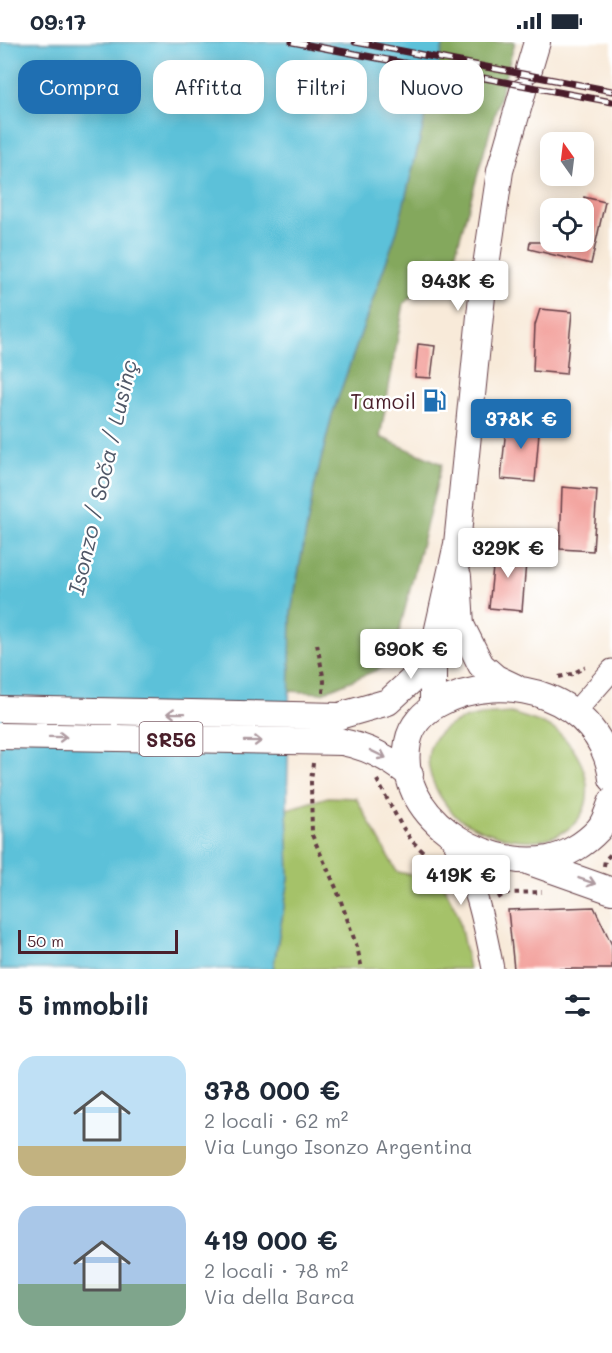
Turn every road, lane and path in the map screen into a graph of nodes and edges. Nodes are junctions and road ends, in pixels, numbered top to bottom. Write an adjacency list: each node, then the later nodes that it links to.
1 (537, 42): 2 (main road)
2 (457, 544): 4 (main road); 8 (main road)
3 (316, 644): 10 (path)
4 (433, 651): 10 (main road); 11 (main road)
5 (588, 665): 7 (path)
6 (612, 670): 12 (street)
7 (550, 676)
8 (515, 687): 11 (main road); 12 (main road)
9 (0, 709): 10 (main road, SR56, one-way to 9, bridge)
10 (331, 709): 11 (main road, SR56)
11 (426, 712): 16 (main road)
12 (575, 712): 15 (main road)
13 (0, 736): 16 (main road, SR56, one-way to 16, bridge)
14 (314, 761): 21 (path)
15 (611, 768)
16 (410, 775): 18 (main road)
17 (612, 801): 19 (main road)
18 (450, 835): 19 (main road); 22 (street)
19 (521, 859): 20 (main road, one-way to 20)
20 (612, 891)
21 (362, 969)
22 (493, 969)

